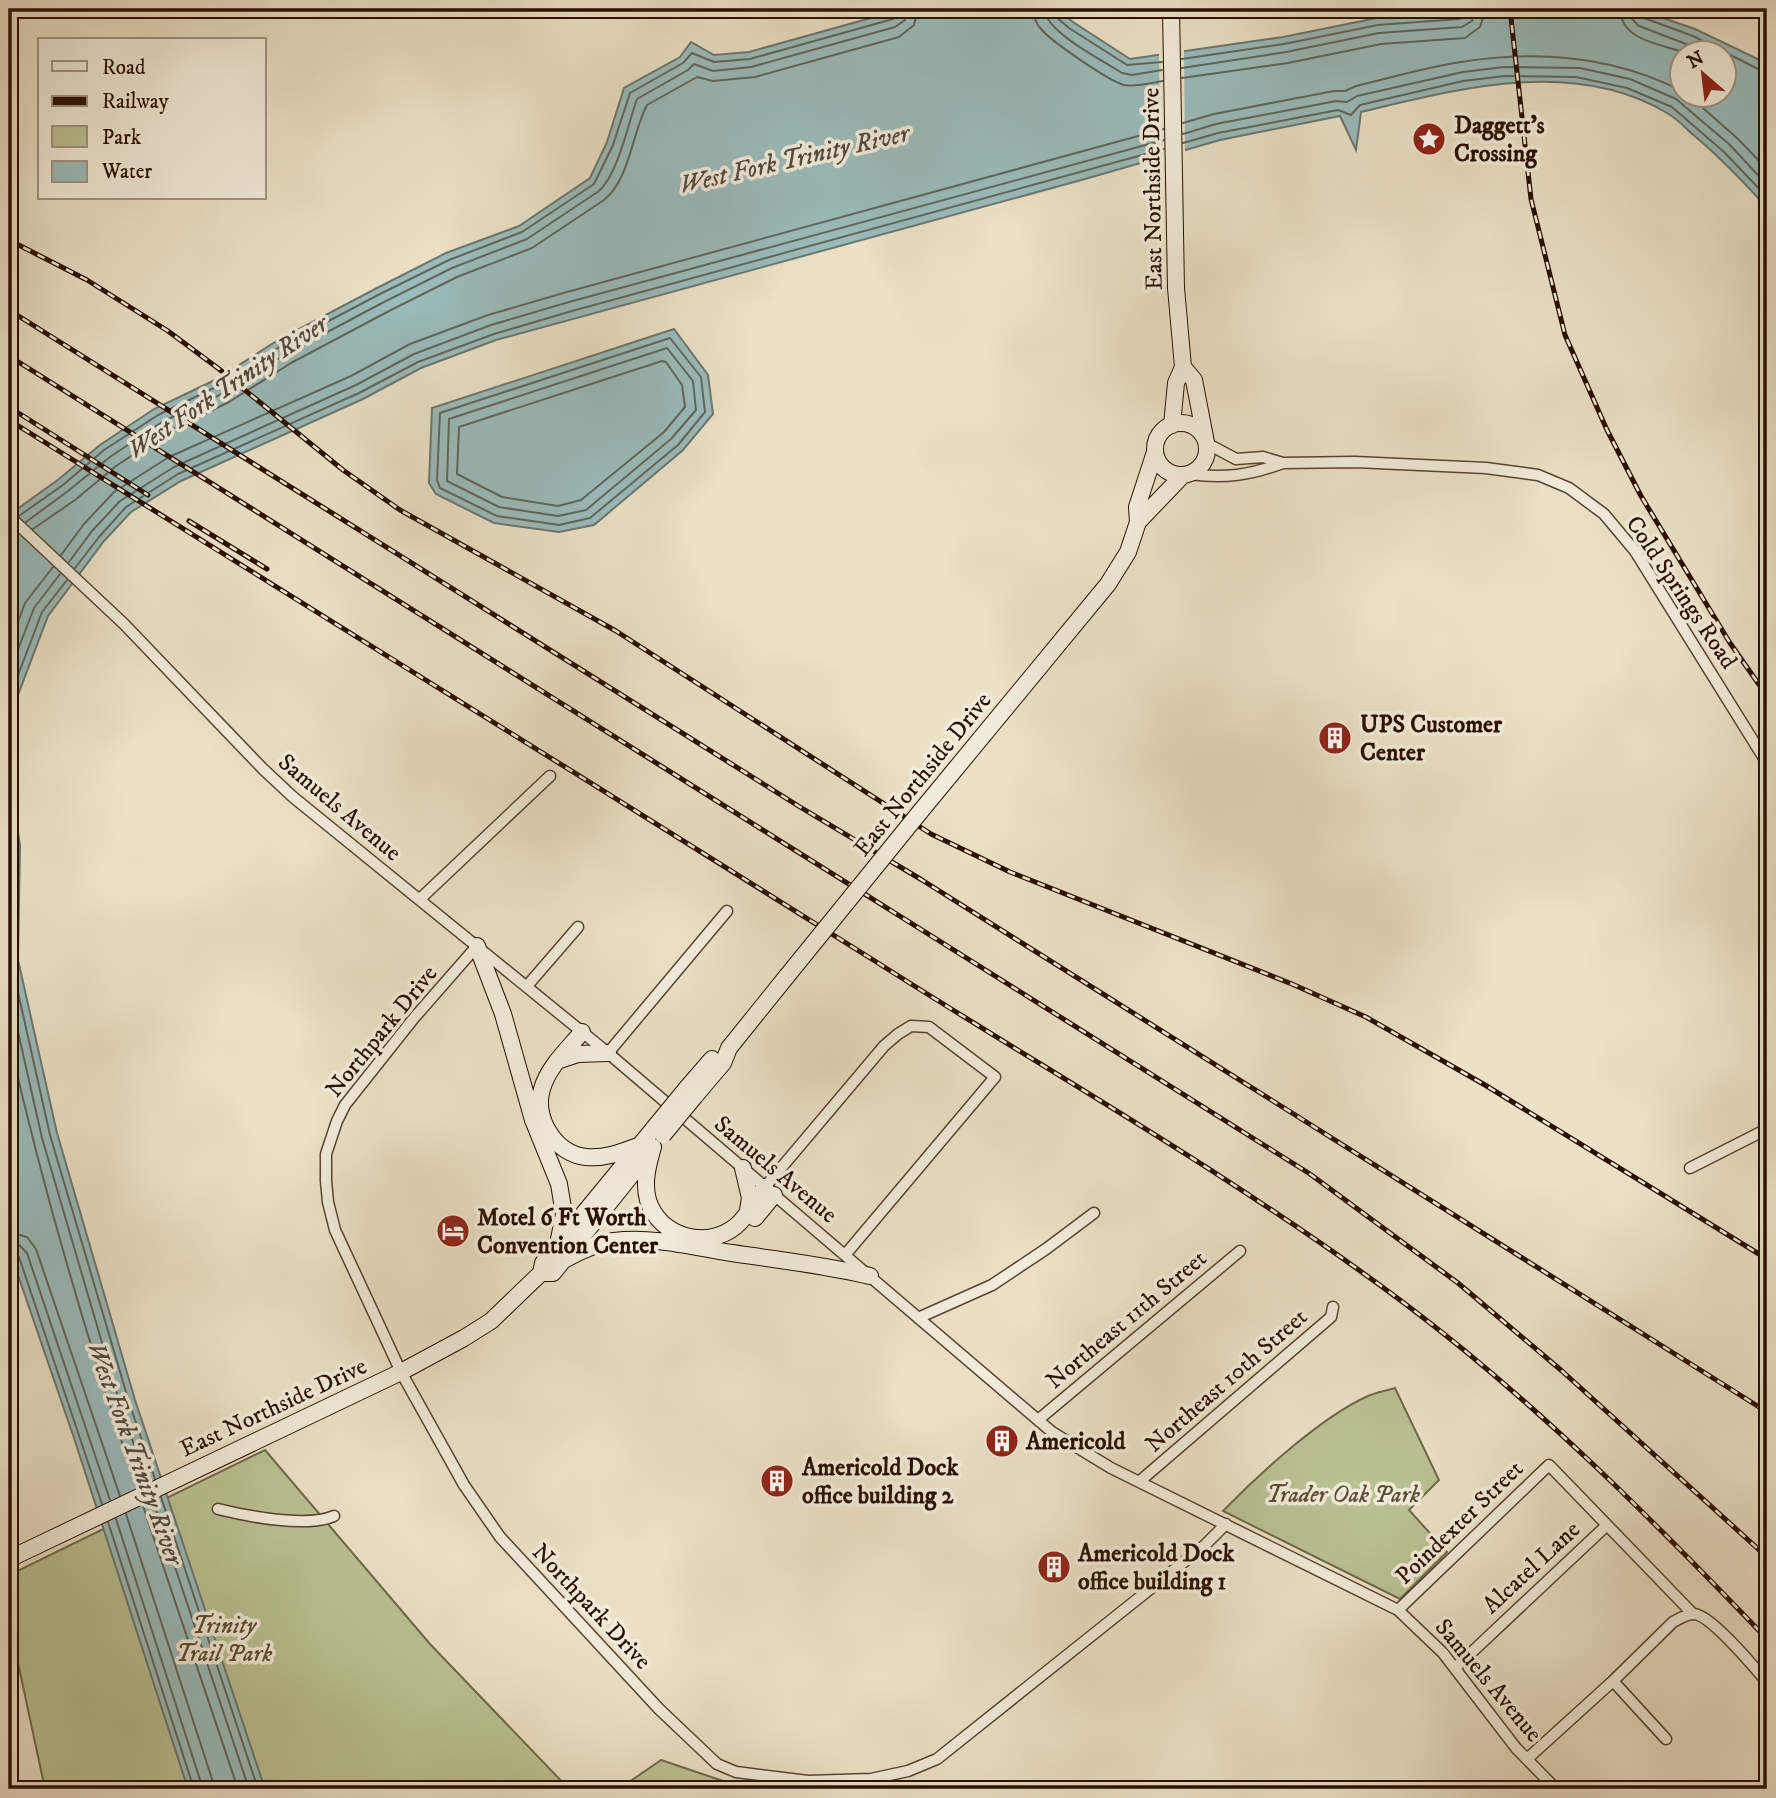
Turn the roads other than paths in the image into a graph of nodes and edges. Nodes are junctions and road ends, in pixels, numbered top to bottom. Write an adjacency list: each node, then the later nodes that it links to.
1 (1171, 9): 2 (street, East Northside Drive)
2 (1183, 367): 3 (street, East Northside Drive); 4 (street, East Northside Drive)
3 (1172, 425): 4 (street); 5 (street)
4 (1206, 440): 6 (street, Cold Springs Road); 7 (street)
5 (1155, 452): 7 (street); 9 (street, East Northside Drive)
6 (1283, 463): 7 (street, Cold Springs Road); 10 (street, Cold Springs Road)
7 (1186, 475): 9 (street, East Northside Drive)
8 (9, 516): 12 (street, Samuels Avenue)
9 (1138, 522): 22 (street, East Northside Drive, bridge)
10 (1767, 763)
11 (550, 776): 12 (street)
12 (419, 900): 15 (street, Samuels Avenue)
13 (727, 911): 18 (street)
14 (578, 927): 16 (street)
15 (477, 946): 16 (street, Samuels Avenue); 20 (street); 35 (street, Northpark Drive)
16 (527, 986): 17 (street, Samuels Avenue)
17 (579, 1029): 18 (street, Samuels Avenue); 19 (street); 20 (street)
18 (608, 1053): 19 (street); 23 (street, Samuels Avenue)
19 (560, 1060): 22 (street)
20 (528, 1098): 30 (street)
21 (1767, 1129): 24 (street)
22 (653, 1139): 26 (street); 30 (street, East Northside Drive)
23 (743, 1168): 25 (street, Samuels Avenue); 26 (street)
24 (1690, 1168)
25 (770, 1191): 26 (street); 28 (street); 31 (street, Samuels Avenue); 31 (street)
26 (747, 1212)
27 (1094, 1213): 34 (street)
28 (711, 1250): 30 (street); 32 (street)
29 (1240, 1251): 36 (street, Northeast 11th Street)
30 (561, 1254): 35 (street, East Northside Drive)
31 (845, 1255): 32 (street, Samuels Avenue)
32 (870, 1276): 34 (street, Samuels Avenue)
33 (1332, 1307): 37 (street, Northeast 10th Street)
34 (918, 1318): 36 (street, Samuels Avenue)
35 (401, 1372): 40 (street, Northpark Drive); 42 (street, East Northside Drive)
36 (1038, 1420): 37 (street, Samuels Avenue)
37 (1140, 1482): 40 (street, Samuels Avenue)
38 (218, 1509): 39 (street)
39 (334, 1516)
40 (1226, 1524): 43 (street, Samuels Avenue)
41 (1606, 1525): 43 (street, Poindexter Street); 44 (street); 45 (street, Alcatel Lane)
42 (9, 1559)
43 (1398, 1609): 45 (street, Samuels Avenue)
44 (1698, 1615): 46 (street); 47 (street)
45 (1455, 1668): 49 (street, Samuels Avenue)
46 (1613, 1681): 48 (street); 49 (street)
47 (1767, 1682)
48 (1666, 1739)
49 (1527, 1759): 50 (street, Samuels Avenue)
50 (1556, 1789)

